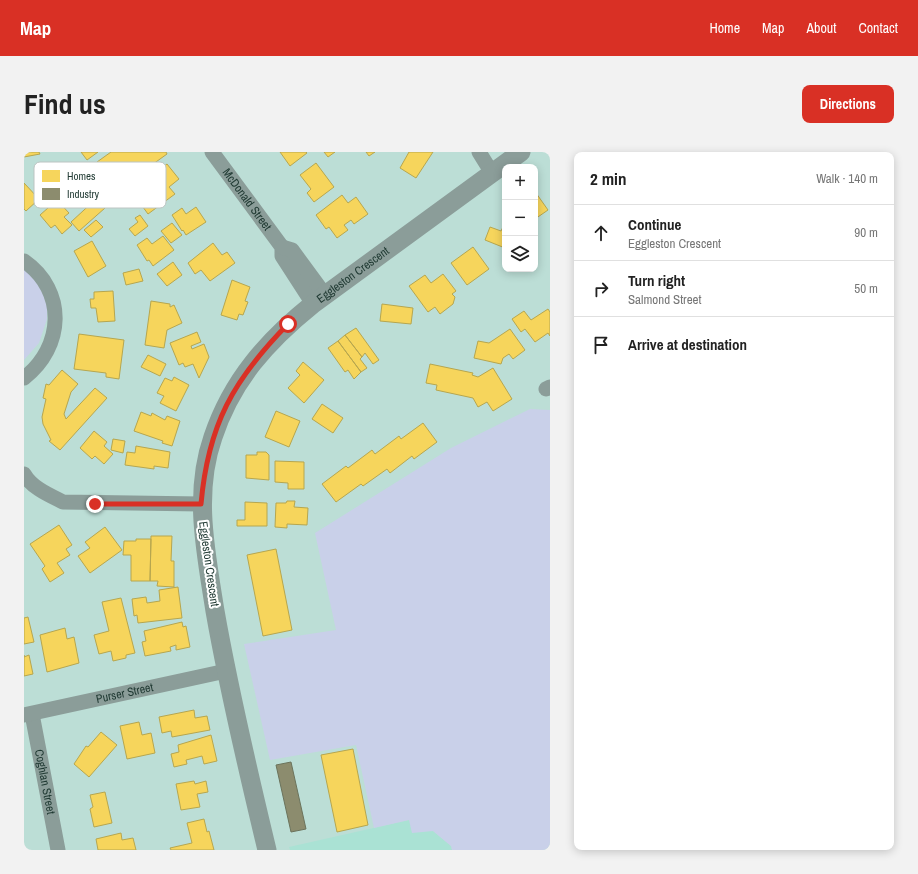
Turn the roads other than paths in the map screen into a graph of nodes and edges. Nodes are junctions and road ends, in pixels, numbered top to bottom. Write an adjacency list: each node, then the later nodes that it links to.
1 (212, 152): 6 (street, McDonald Street)
2 (479, 152): 4 (street)
3 (521, 152): 4 (street, Eggleston Crescent)
4 (492, 173): 6 (street, Eggleston Crescent)
5 (24, 261): 7 (street)
6 (319, 300): 9 (street, Eggleston Crescent)
7 (24, 378)
8 (24, 474): 9 (street)
9 (201, 504): 10 (street, Eggleston Crescent)
10 (226, 671): 11 (street, Purser Street); 13 (street, Eggleston Crescent)
11 (28, 715): 12 (street, Coghlan Street)
12 (58, 850)
13 (267, 850)

